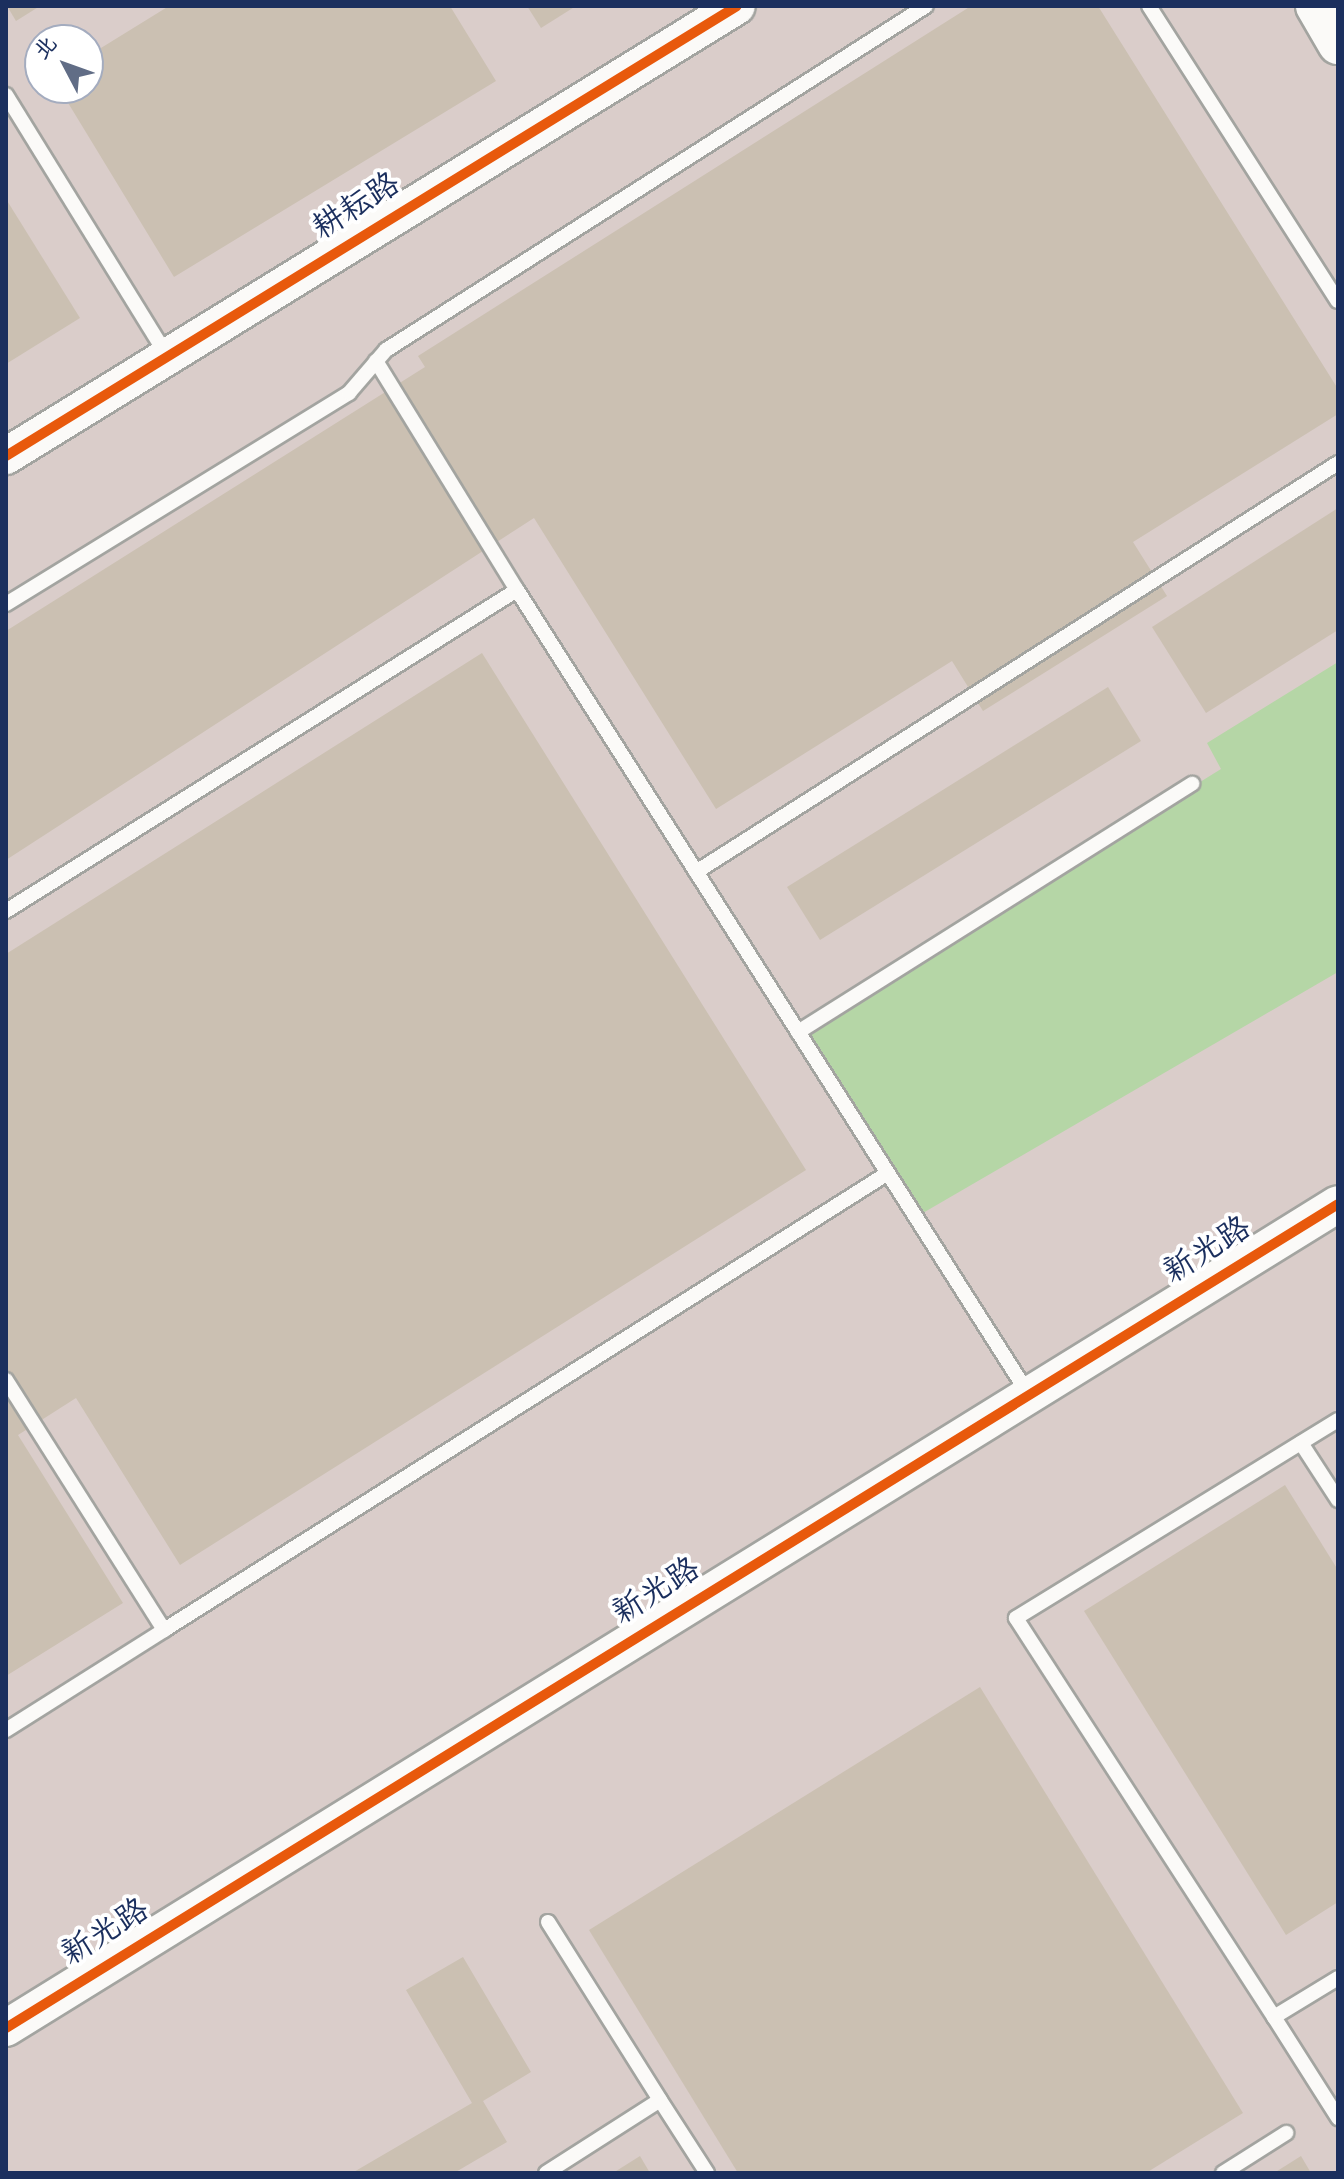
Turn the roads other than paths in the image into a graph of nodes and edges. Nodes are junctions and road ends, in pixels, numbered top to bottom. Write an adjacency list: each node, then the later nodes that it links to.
1 (737, 6): 8 (street, 耕耘路)
2 (926, 6): 9 (lane)
3 (1149, 6): 7 (lane)
4 (1316, 6): 5 (main road)
5 (1338, 44)
6 (6, 95): 8 (lane)
7 (1338, 301)
8 (167, 357): 10 (street, 耕耘路)
9 (376, 361): 12 (lane); 13 (lane)
10 (6, 456)
11 (1338, 463): 15 (lane)
12 (517, 590): 15 (lane); 16 (lane)
13 (6, 604)
14 (1192, 784): 17 (lane)
15 (696, 872): 17 (lane)
16 (6, 911)
17 (798, 1032): 18 (lane)
18 (888, 1173): 21 (lane); 25 (lane)
19 (1338, 1204): 21 (street, 新光路)
20 (6, 1380): 25 (lane)
21 (1029, 1395): 30 (street, 新光路)
22 (1338, 1420): 23 (lane)
23 (1301, 1443): 24 (lane); 29 (lane)
24 (1338, 1500)
25 (164, 1630): 26 (lane)
26 (6, 1730)
27 (548, 1922): 31 (lane)
28 (1338, 1978): 29 (lane)
29 (1274, 2017): 32 (lane)
30 (6, 2028)
31 (660, 2100): 34 (lane); 35 (lane)
32 (1338, 2118)
33 (1286, 2133): 36 (lane)
34 (546, 2173)
35 (707, 2173)
36 (1223, 2173)

